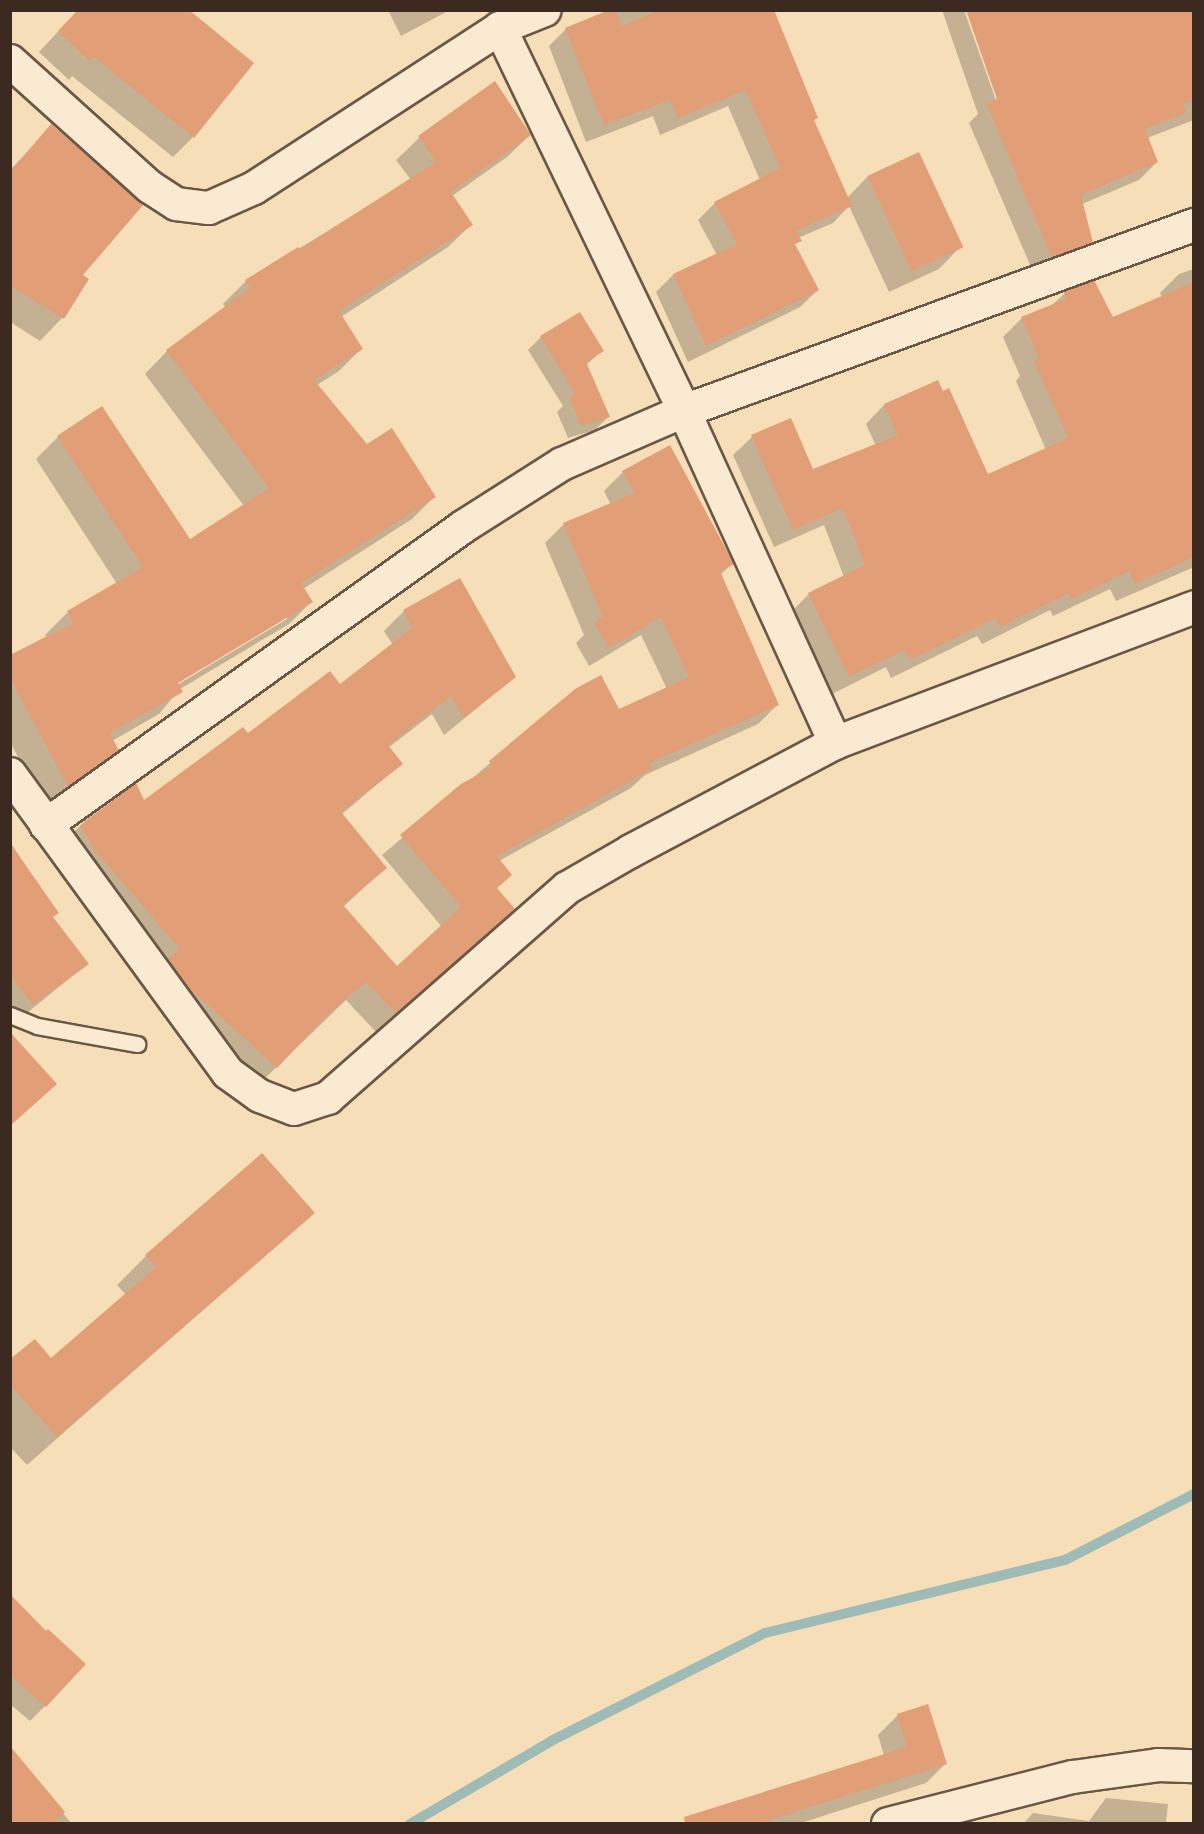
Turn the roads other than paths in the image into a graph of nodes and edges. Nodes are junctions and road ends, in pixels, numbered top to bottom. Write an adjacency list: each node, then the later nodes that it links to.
1 (545, 10): 2 (street)
2 (500, 28): 3 (street); 5 (street)
3 (10, 62)
4 (1194, 225): 5 (street)
5 (684, 411): 7 (street); 9 (street)
6 (1194, 607): 7 (street)
7 (835, 743): 9 (street)
8 (10, 774): 9 (street)
9 (46, 825)
10 (10, 1015): 11 (lane)
11 (136, 1044)
12 (1194, 1766): 13 (street)
13 (888, 1824)

